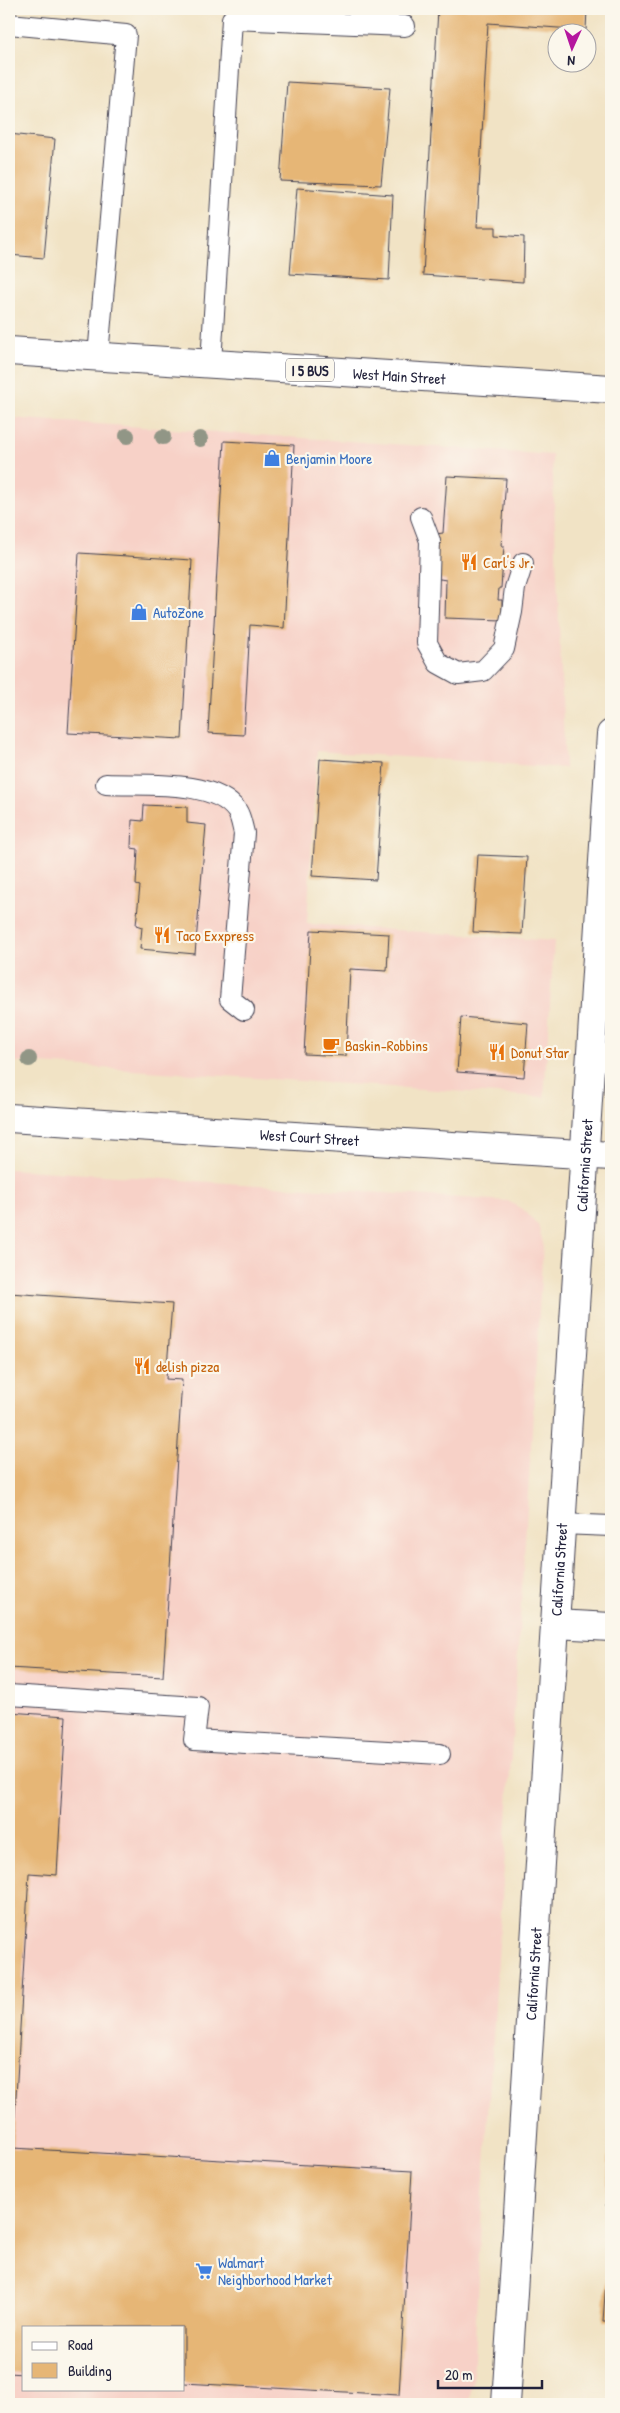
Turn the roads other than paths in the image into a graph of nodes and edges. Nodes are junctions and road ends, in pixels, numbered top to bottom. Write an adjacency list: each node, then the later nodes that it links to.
1 (231, 14): 3 (lane); 6 (lane)
2 (9, 24): 5 (lane)
3 (405, 26)
4 (9, 351): 5 (street, West Main Street / I 5 BUS)
5 (98, 356): 6 (street, West Main Street / I 5 BUS)
6 (211, 363): 7 (street, West Main Street / I 5 BUS)
7 (611, 389)
8 (421, 517): 9 (lane)
9 (523, 563)
10 (611, 734): 12 (street, California Street)
11 (106, 784): 13 (lane)
12 (604, 963): 14 (street, California Street)
13 (244, 1010)
14 (600, 1055): 16 (street, California Street)
15 (9, 1118): 16 (street, West Court Street)
16 (584, 1154): 17 (street, West Court Street); 18 (street, California Street)
17 (611, 1156)
18 (561, 1524): 19 (lane); 20 (street, California Street)
19 (611, 1526)
20 (555, 1624): 21 (street); 24 (street, California Street)
21 (611, 1627)
22 (9, 1695): 23 (lane)
23 (440, 1754)
24 (506, 2404)

